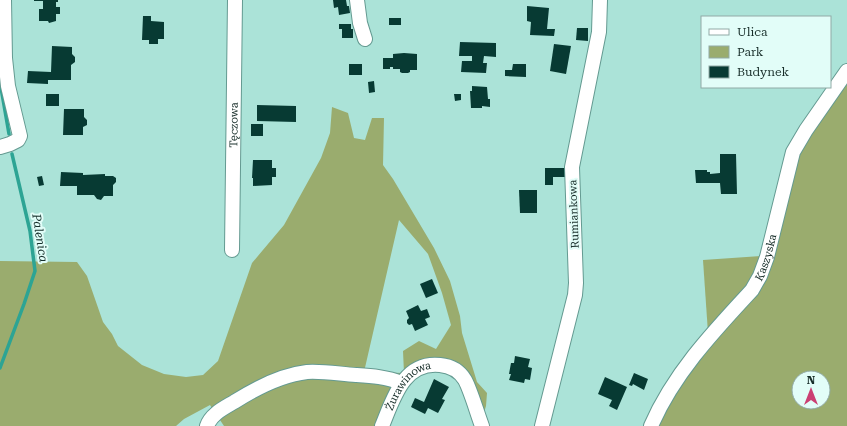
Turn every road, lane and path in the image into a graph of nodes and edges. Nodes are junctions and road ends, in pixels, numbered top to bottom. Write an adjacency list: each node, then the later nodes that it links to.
1 (4, 0): 7 (street)
2 (235, 0): 8 (street, Tęczowa)
3 (357, 0): 5 (street)
4 (600, 0): 13 (street, Rumiankowa)
5 (365, 39)
6 (847, 71): 14 (street, Kaszyska)
7 (0, 147)
8 (232, 250)
9 (401, 383): 10 (street); 11 (street, Żurawinowa); 12 (street, Żurawinowa)
10 (206, 424)
11 (382, 426)
12 (482, 426)
13 (542, 426)
14 (651, 426)

